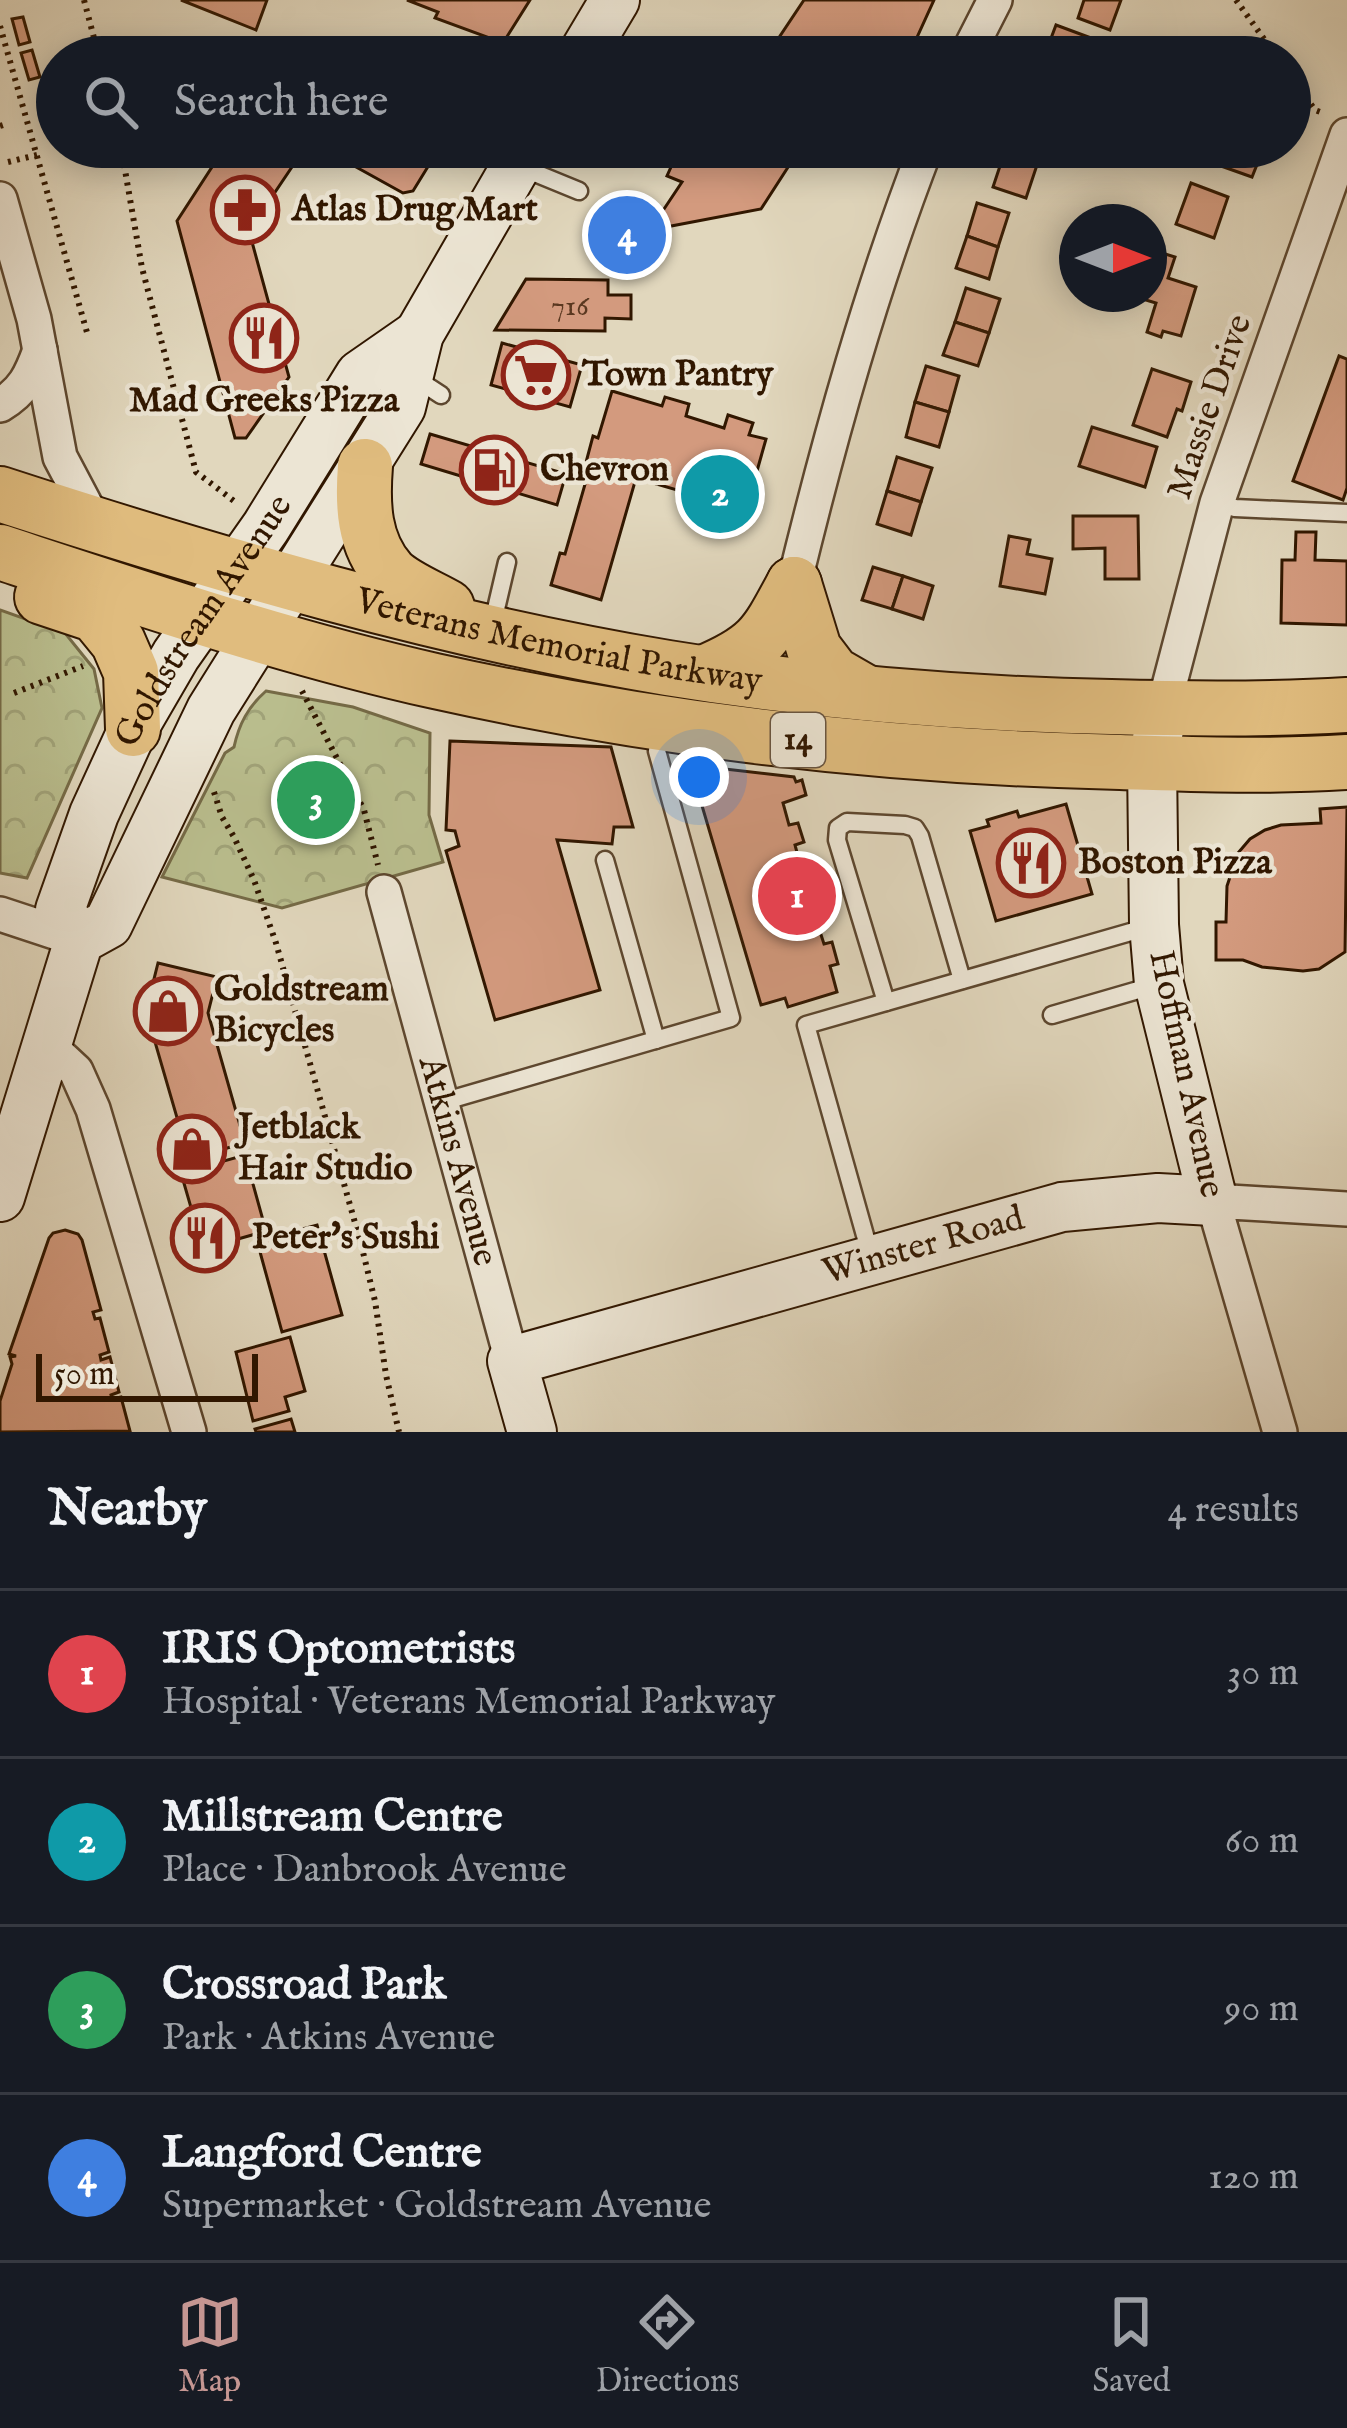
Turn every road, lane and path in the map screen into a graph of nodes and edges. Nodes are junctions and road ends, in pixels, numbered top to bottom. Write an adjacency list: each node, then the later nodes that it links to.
1 (84, 0): 6 (path)
2 (615, 0): 7 (main road)
3 (995, 0): 8 (street)
4 (1236, 0): 9 (path)
5 (0, 26): 12 (path)
6 (93, 36)
7 (594, 36)
8 (977, 36)
9 (1262, 36)
10 (1311, 104): 11 (path)
11 (1338, 145): 28 (street, Massie Drive)
12 (36, 152)
13 (36, 155): 14 (path)
14 (8, 162)
15 (41, 168): 22 (path)
16 (125, 168): 29 (path)
17 (516, 168): 24 (main road, Goldstream Avenue)
18 (542, 168): 20 (lane)
19 (918, 168): 37 (street)
20 (579, 191)
21 (0, 199): 23 (street)
22 (88, 336)
23 (40, 350): 25 (street); 31 (street)
24 (423, 368): 26 (main road, Goldstream Avenue); 34 (main road, Goldstream Avenue)
25 (0, 404)
26 (365, 466): 35 (main road, Goldstream Avenue); 39 (main road)
27 (0, 494): 31 (main road, Veterans Memorial Parkway / 14)
28 (1216, 503): 30 (lane); 47 (street, Massie Drive)
29 (240, 506)
30 (1347, 513)
31 (96, 525): 34 (main road, Veterans Memorial Parkway / 14)
32 (0, 552): 38 (main road, Veterans Memorial Parkway / 14)
33 (507, 562): 39 (lane)
34 (238, 568): 35 (main road, Veterans Memorial Parkway / 14); 38 (main road, Goldstream Avenue)
35 (292, 582): 39 (main road, Veterans Memorial Parkway / 14); 40 (main road, Goldstream Avenue)
36 (0, 583): 48 (main road)
37 (794, 584): 43 (main road); 45 (main road)
38 (202, 618): 40 (main road, Veterans Memorial Parkway / 14); 48 (main road, Goldstream Avenue)
39 (491, 632): 43 (main road, Veterans Memorial Parkway / 14)
40 (260, 634): 43 (main road, Veterans Memorial Parkway / 14); 56 (main road, Goldstream Avenue)
41 (100, 659): 44 (path)
42 (302, 691): 53 (path)
43 (672, 691): 45 (main road, Veterans Memorial Parkway / 14); 50 (main road, Veterans Memorial Parkway / 14); 61 (lane)
44 (14, 693)
45 (866, 693): 47 (main road, Veterans Memorial Parkway / 14)
46 (1347, 705): 47 (main road, Veterans Memorial Parkway / 14)
47 (1163, 709): 50 (main road, Hoffman Avenue)
48 (133, 729): 56 (main road, Goldstream Avenue)
49 (1347, 762): 50 (main road, Veterans Memorial Parkway / 14)
50 (1152, 763): 55 (main road, Hoffman Avenue)
51 (206, 780): 72 (path)
52 (604, 860): 61 (lane)
53 (384, 892): 64 (street, Atkins Avenue)
54 (0, 914): 56 (street)
55 (1154, 925): 57 (lane); 58 (main road, Hoffman Avenue)
56 (79, 940): 62 (main road, Goldstream Avenue)
57 (962, 980): 59 (lane); 59 (lane)
58 (1159, 984): 60 (lane); 63 (main road, Hoffman Avenue)
59 (886, 1001): 69 (lane)
60 (1052, 1015)
61 (656, 1040): 64 (lane)
62 (48, 1045): 65 (main road, Goldstream Avenue); 71 (street)
63 (1189, 1100): 66 (main road, Hoffman Avenue); 67 (main road)
64 (442, 1102): 70 (street, Atkins Avenue)
65 (0, 1197)
66 (1213, 1201): 67 (main road, Winster Road); 68 (street, Winster Road); 74 (street, Hoffman Avenue)
67 (1120, 1202): 69 (main road, Winster Road)
68 (1347, 1209)
69 (872, 1260): 70 (main road, Winster Road)
70 (512, 1360): 73 (main road, Atkins Avenue)
71 (190, 1432)
72 (399, 1432)
73 (532, 1432)
74 (1280, 1432)

